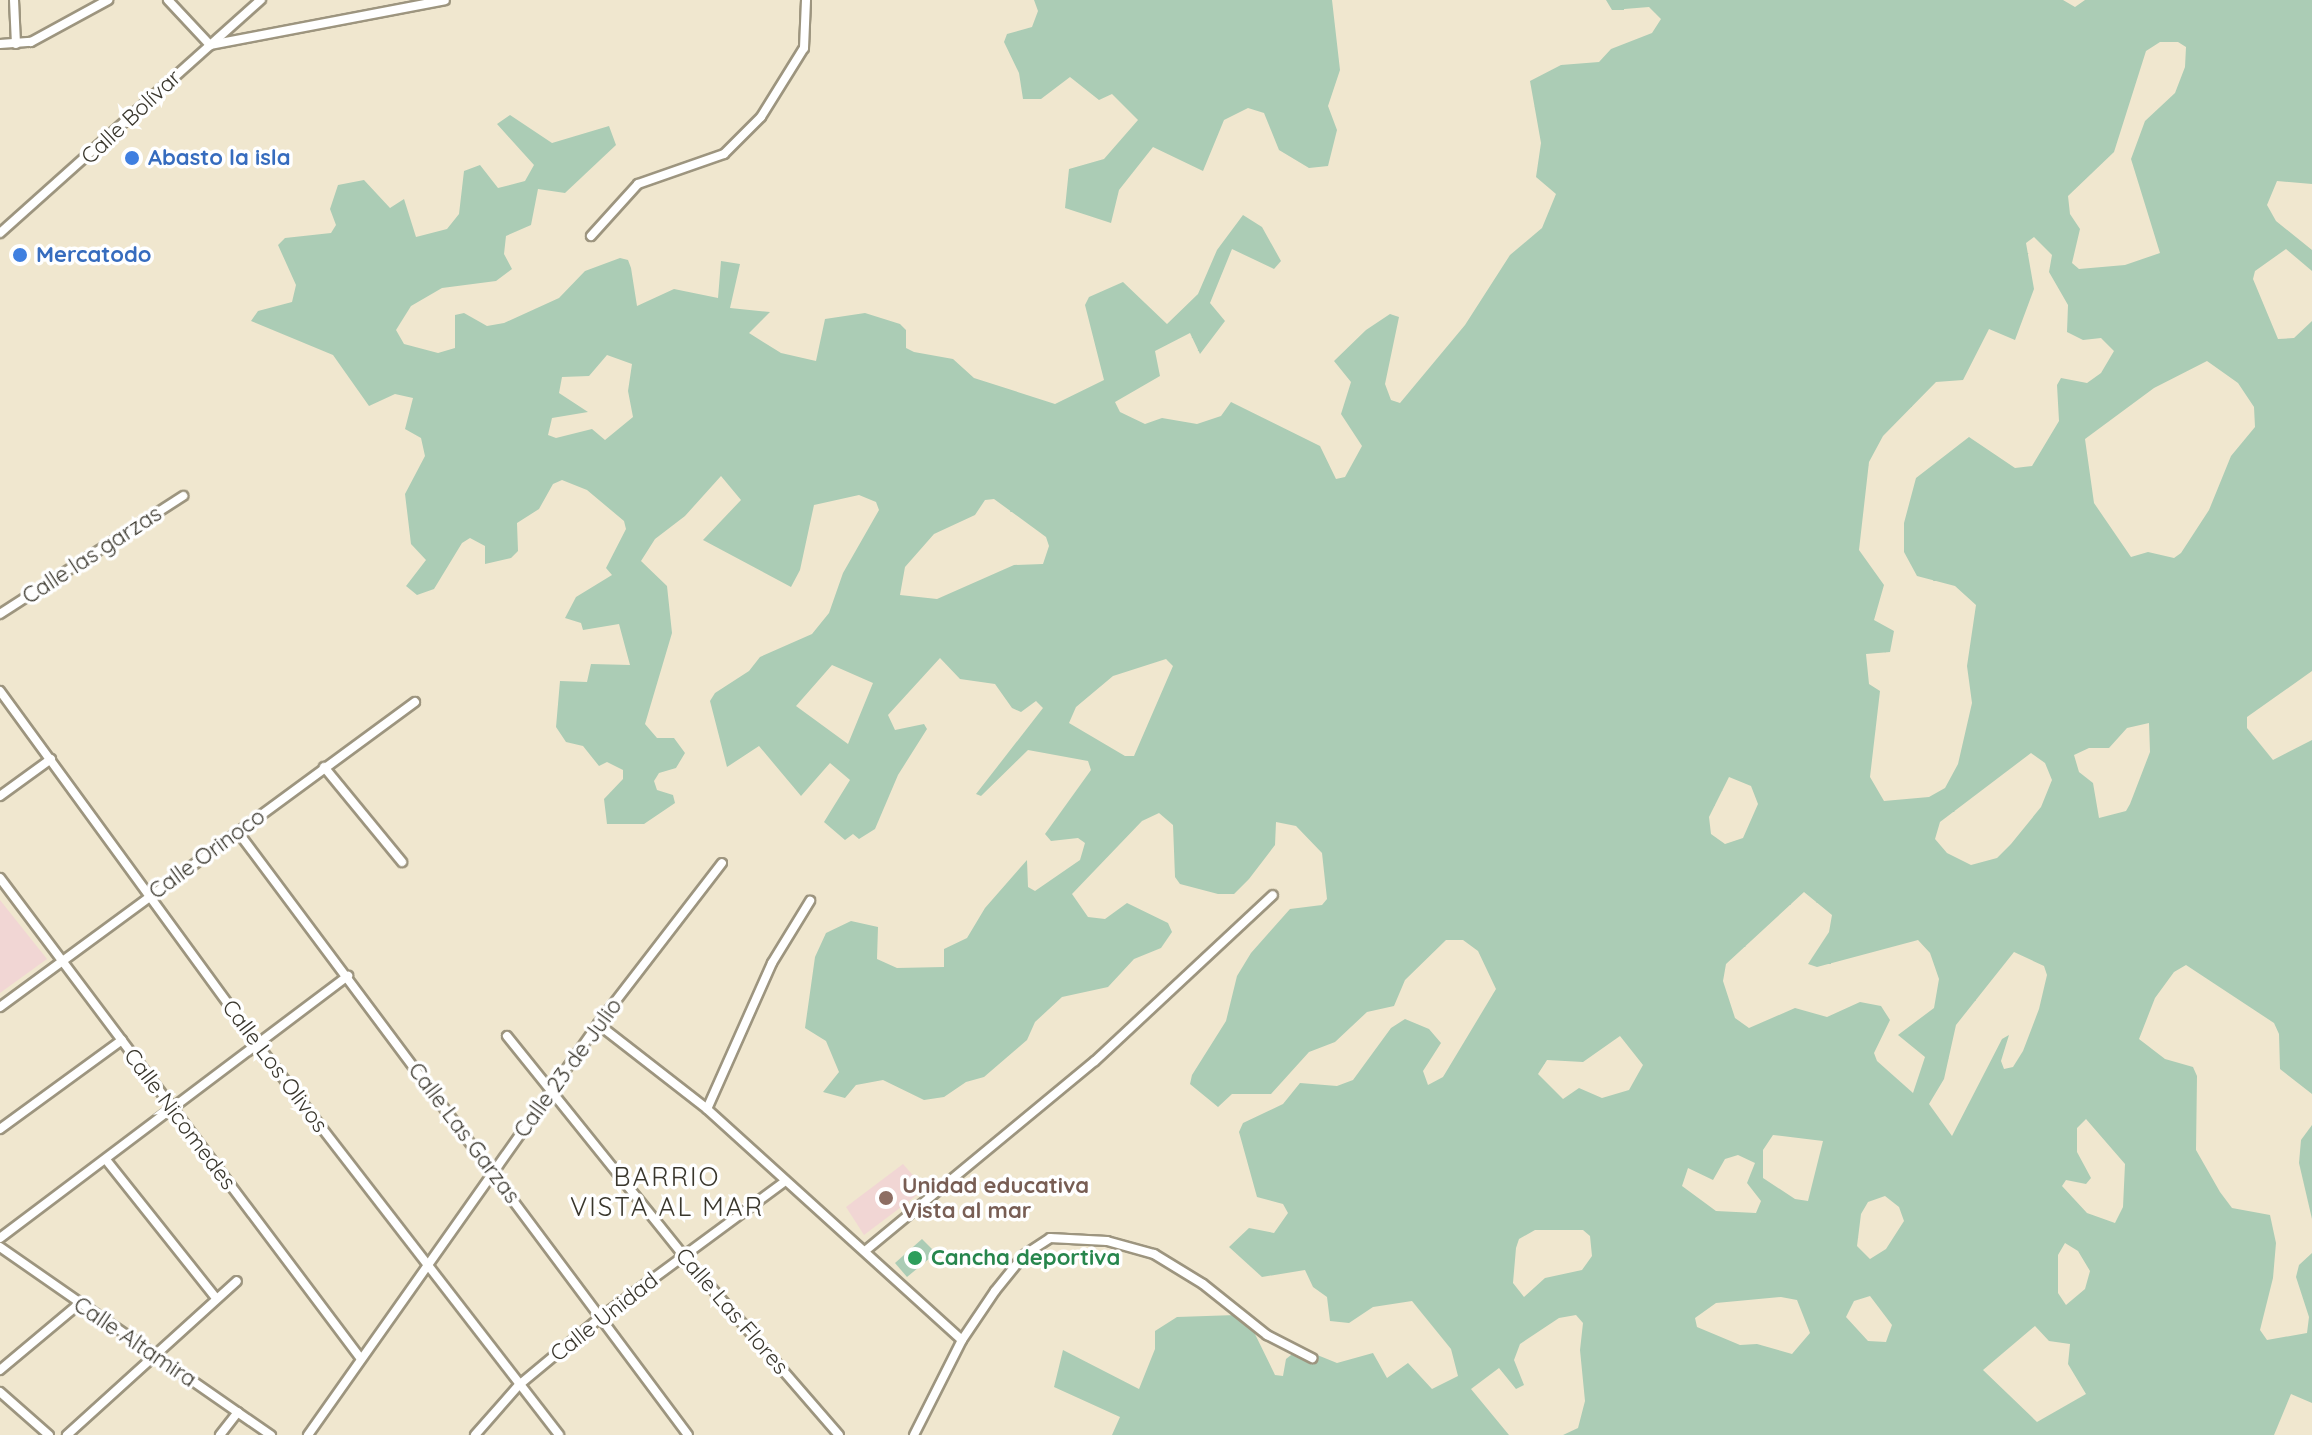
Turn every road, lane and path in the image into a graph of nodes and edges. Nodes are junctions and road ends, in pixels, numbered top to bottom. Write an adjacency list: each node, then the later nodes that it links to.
1 (14, 0): 8 (street)
2 (108, 0): 8 (street)
3 (168, 0): 9 (street)
4 (261, 0): 9 (street, Calle Bolívar)
5 (445, 0): 9 (street)
6 (806, 0): 11 (street)
7 (0, 44): 8 (street)
8 (16, 44)
9 (210, 45): 10 (street, Calle Bolívar)
10 (0, 233)
11 (591, 236)
12 (183, 496): 13 (street, Calle las garzas)
13 (0, 614)
14 (0, 691): 16 (street, Calle Los Olivos)
15 (415, 702): 17 (street, Calle Orinoco)
16 (51, 759): 18 (street); 24 (street, Calle Los Olivos)
17 (324, 767): 19 (street, Calle Orinoco); 20 (street)
18 (0, 796)
19 (238, 832): 24 (street, Calle Orinoco); 27 (street, Calle Las Garzas)
20 (402, 862)
21 (722, 863): 29 (street, Calle 23 de Julio)
22 (0, 878): 26 (street, Calle Nicomedes)
23 (1273, 895): 42 (street)
24 (150, 897): 26 (street, Calle Orinoco); 32 (street, Calle Los Olivos)
25 (810, 901): 35 (street)
26 (62, 960): 28 (street, Calle Orinoco); 31 (street, Calle Nicomedes)
27 (348, 976): 32 (street); 38 (street, Calle Las Garzas)
28 (0, 1007)
29 (598, 1024): 33 (street, Calle 23 de Julio); 35 (street)
30 (507, 1036): 33 (street, Calle Las Flores)
31 (122, 1040): 34 (street, Calle Nicomedes); 36 (street)
32 (257, 1044): 34 (street); 44 (street, Calle Los Olivos)
33 (553, 1090): 38 (street, Calle 23 de Julio); 43 (street, Calle Las Flores)
34 (171, 1108): 37 (street); 52 (street, Calle Nicomedes)
35 (707, 1109): 39 (street)
36 (0, 1129)
37 (107, 1161): 40 (street); 46 (street)
38 (493, 1172): 44 (street, Calle 23 de Julio); 48 (street, Calle Las Garzas)
39 (783, 1183): 42 (street); 43 (street, Calle Unidad)
40 (0, 1238)
41 (0, 1247): 47 (street, Calle Altamira)
42 (865, 1251): 49 (street)
43 (683, 1255): 48 (street, Calle Unidad); 65 (street, Calle Las Flores)
44 (425, 1265): 52 (street, Calle 23 de Julio); 54 (street, Calle Los Olivos)
45 (237, 1281): 46 (street)
46 (216, 1298): 50 (street)
47 (79, 1304): 50 (street, Calle Altamira); 53 (street)
48 (601, 1317): 54 (street, Calle Unidad); 64 (street, Calle Las Garzas)
49 (962, 1340): 51 (street); 66 (street)
50 (153, 1353): 56 (street, Calle Altamira); 58 (street)
51 (1312, 1358)
52 (361, 1359): 61 (street, Calle 23 de Julio)
53 (0, 1370)
54 (519, 1385): 62 (street, Calle Unidad); 63 (street, Calle Los Olivos)
55 (0, 1392): 57 (street)
56 (238, 1412): 59 (street); 60 (street, Calle Altamira)
57 (49, 1435)
58 (67, 1435)
59 (220, 1435)
60 (271, 1435)
61 (308, 1435)
62 (475, 1435)
63 (559, 1435)
64 (688, 1435)
65 (839, 1435)
66 (914, 1435)

